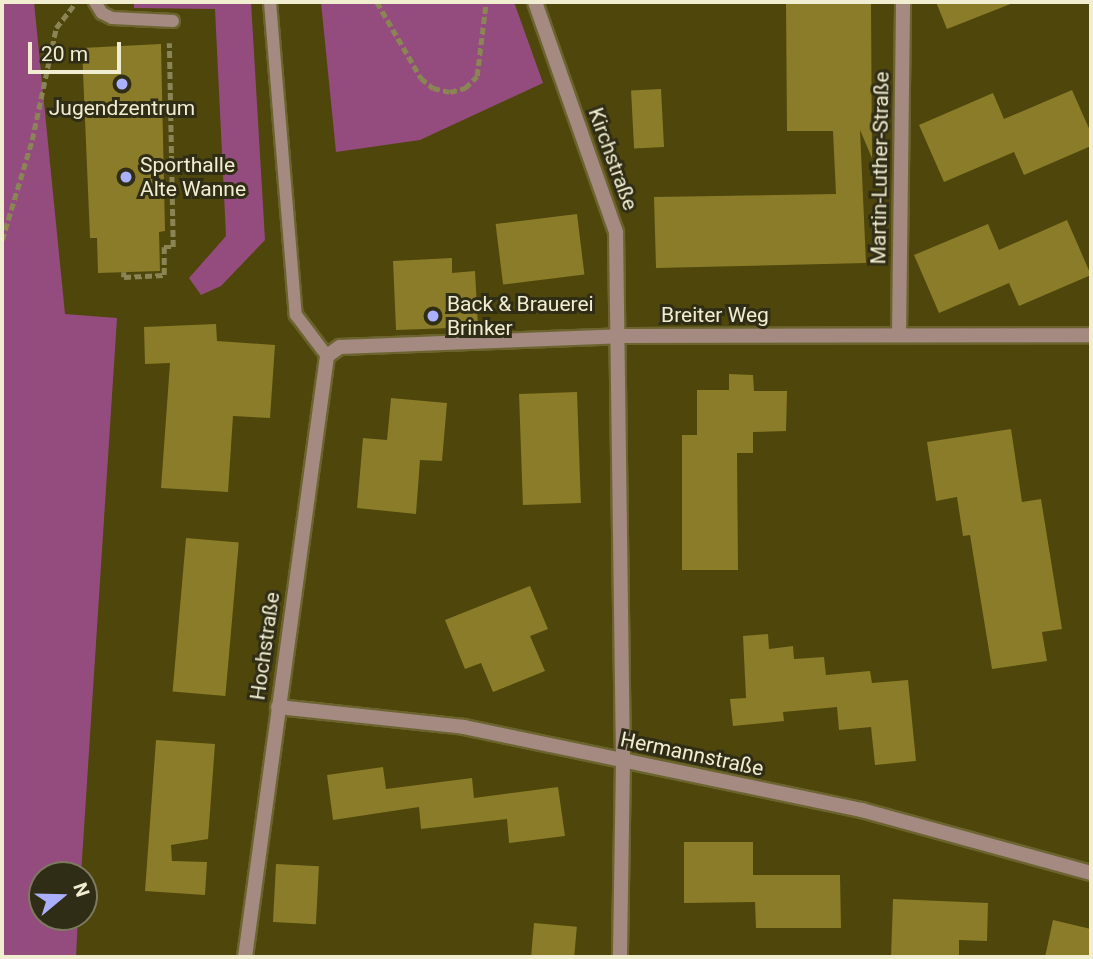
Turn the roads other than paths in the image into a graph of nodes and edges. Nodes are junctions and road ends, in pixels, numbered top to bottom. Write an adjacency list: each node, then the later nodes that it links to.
1 (95, 2): 5 (lane)
2 (270, 2): 9 (lane)
3 (535, 2): 8 (street, Kirchstraße)
4 (903, 2): 6 (street, Martin-Luther-Straße)
5 (171, 21)
6 (899, 335): 7 (street, Breiter Weg); 8 (street, Breiter Weg)
7 (1091, 335)
8 (620, 336): 9 (street, Breiter Weg); 11 (street, Kirchstraße)
9 (327, 356): 10 (street, Hochstraße)
10 (278, 707): 11 (street, Hermannstraße); 13 (street, Hochstraße)
11 (623, 761): 12 (street, Hermannstraße); 14 (street, Kirchstraße)
12 (1091, 873)
13 (245, 957)
14 (620, 957)

